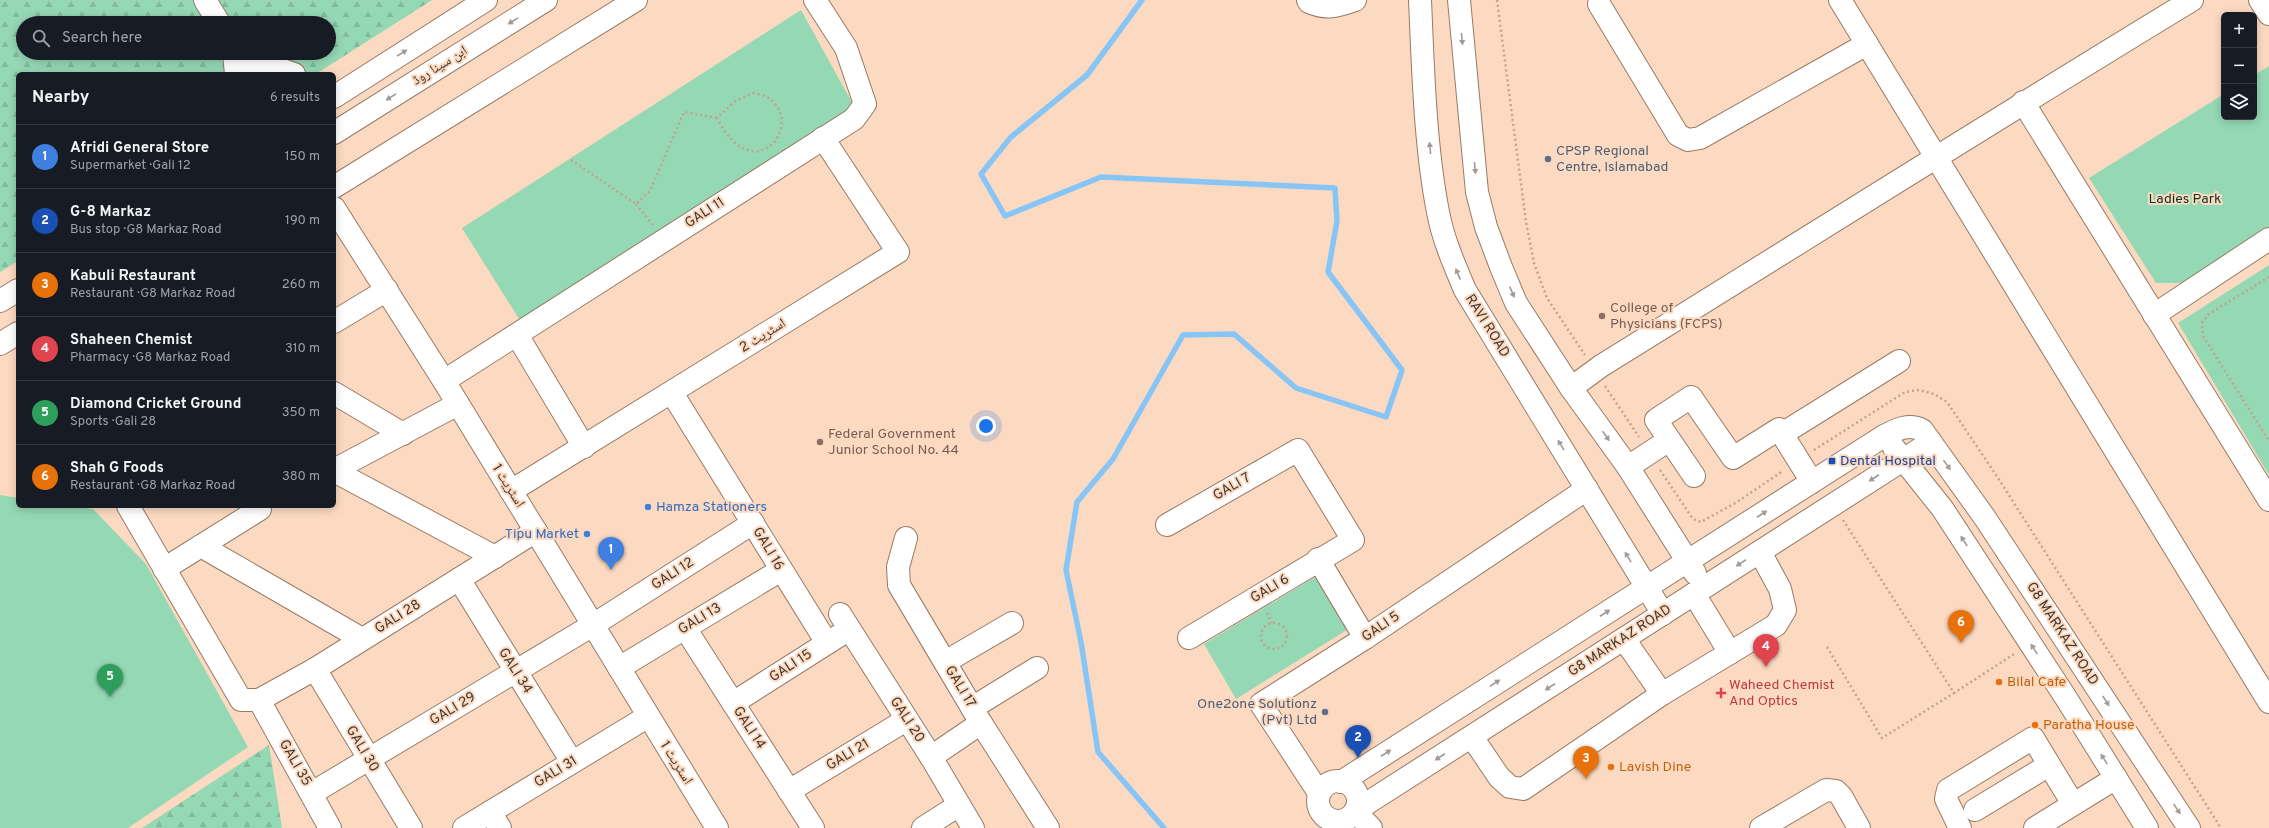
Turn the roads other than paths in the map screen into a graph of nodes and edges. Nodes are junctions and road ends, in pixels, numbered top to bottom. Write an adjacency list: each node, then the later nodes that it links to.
1 (205, 0): 15 (street)
2 (486, 0): 23 (street, one-way to 2)
3 (546, 0): 27 (street, ابن سینا روڈ, one-way to 27)
4 (636, 0): 30 (street)
5 (815, 0): 28 (street, GALI 11)
6 (1308, 0): 7 (street)
7 (1355, 0)
8 (1420, 0): 59 (street, RAVI ROAD, one-way to 8)
9 (1458, 0): 43 (street, one-way to 43)
10 (1840, 0): 16 (street)
11 (2192, 0): 26 (street)
12 (2260, 0): 14 (street)
13 (1599, 4): 16 (street)
14 (2269, 14)
15 (215, 16)
16 (1867, 44): 29 (street)
17 (235, 60): 20 (street)
18 (242, 60): 21 (street)
19 (258, 60): 22 (street)
20 (236, 72)
21 (250, 72)
22 (288, 72)
23 (365, 77): 24 (street); 25 (street)
24 (336, 79)
25 (336, 96)
26 (2023, 102): 29 (street); 36 (street)
27 (336, 132)
28 (823, 138): 39 (street, GALI 11); 44 (street, اسٹریٹ 2)
29 (1938, 158): 43 (street); 99 (street)
30 (336, 186)
31 (336, 211): 33 (street, اسٹریٹ 1)
32 (2269, 239): 36 (street)
33 (388, 290): 37 (street); 42 (street, اسٹریٹ 1)
34 (16, 291): 35 (street)
35 (0, 301)
36 (2154, 315): 61 (street)
37 (336, 321)
38 (16, 334): 40 (street)
39 (517, 334): 42 (street, GALI 11); 52 (street)
40 (0, 344)
41 (1899, 361): 48 (street)
42 (444, 381): 46 (street, اسٹریٹ 1)
43 (1572, 388): 54 (street, one-way to 54)
44 (672, 393): 52 (street, اسٹریٹ 2); 64 (street, GALI 16)
45 (336, 394): 47 (street)
46 (458, 404): 47 (street); 60 (street, اسٹریٹ 1)
47 (403, 434): 55 (street)
48 (1782, 434): 50 (street); 58 (street)
49 (1884, 436): 51 (street, G8 MARKAZ ROAD); 53 (street); 58 (street, G8 MARKAZ ROAD)
50 (1670, 440): 54 (street); 57 (street)
51 (1931, 442): 53 (street, G8 MARKAZ ROAD); 95 (street, G8 MARKAZ ROAD, one-way to 95)
52 (584, 447): 60 (street, اسٹریٹ 2)
53 (1904, 459): 70 (street, G8 MARKAZ ROAD, one-way to 70); 97 (street, one-way to 53)
54 (1628, 467): 73 (street)
55 (336, 469)
56 (336, 471): 71 (street)
57 (1694, 476)
58 (1812, 482): 73 (street, G8 MARKAZ ROAD, one-way to 58)
59 (1587, 489): 77 (street, RAVI ROAD, one-way to 59); 85 (street, GALI 5)
60 (511, 491): 66 (street, اسٹریٹ 1)
61 (2269, 500)
62 (129, 508): 74 (street)
63 (258, 508): 69 (street)
64 (753, 523): 75 (street, GALI 16); 82 (street, GALI 12)
65 (1167, 525): 68 (street, GALI 7)
66 (536, 531): 71 (street, GALI 28); 82 (street, اسٹریٹ 1)
67 (906, 538): 90 (street, GALI 17)
68 (1353, 540): 72 (street, GALI 6)
69 (201, 546): 74 (street); 86 (street)
70 (1760, 552): 78 (street, G8 MARKAZ ROAD, one-way to 78); 89 (street)
71 (495, 557): 76 (street, GALI 28)
72 (1318, 559): 84 (street, GALI 6); 85 (street)
73 (1688, 561): 77 (street, G8 MARKAZ ROAD); 78 (street)
74 (164, 569): 98 (street)
75 (781, 570): 83 (street, GALI 13); 88 (street, GALI 16)
76 (459, 579): 86 (street, GALI 28); 94 (street, GALI 34)
77 (1645, 586): 79 (street, RAVI ROAD); 110 (street, G8 MARKAZ ROAD, one-way to 77)
78 (1699, 591): 79 (street, G8 MARKAZ ROAD); 89 (street)
79 (1663, 614): 87 (street, G8 MARKAZ ROAD)
80 (845, 621): 88 (street, GALI 15); 103 (street, GALI 20)
81 (1012, 623): 90 (street)
82 (593, 625): 91 (street, اسٹریٹ 1); 94 (street, GALI 29)
83 (685, 628): 91 (street, GALI 13); 100 (street, GALI 14)
84 (1189, 638)
85 (1365, 638): 113 (street, GALI 5)
86 (362, 639): 93 (street, GALI 28)
87 (1624, 639): 96 (street); 104 (street, G8 MARKAZ ROAD, one-way to 104)
88 (827, 643): 100 (street, GALI 15)
89 (1730, 653): 96 (street)
90 (945, 662): 102 (street, GALI 17)
91 (619, 668): 101 (street, اسٹریٹ 1)
92 (1037, 668): 102 (street)
93 (315, 669): 98 (street, GALI 28); 106 (street, GALI 30)
94 (515, 671): 106 (street, GALI 29); 107 (street, GALI 34)
95 (2092, 680): 97 (street); 134 (street, G8 MARKAZ ROAD, one-way to 134)
96 (1662, 694): 104 (street)
97 (2066, 698): 109 (street, one-way to 97)
98 (259, 700): 112 (street, GALI 35)
99 (2269, 702)
100 (733, 703): 111 (street, GALI 14)
101 (647, 716): 107 (street, GALI 31); 123 (street, اسٹریٹ 1)
102 (977, 716): 105 (street); 127 (street, GALI 17)
103 (906, 720): 105 (street, GALI 20); 111 (street, GALI 21)
104 (1472, 737): 117 (street, G8 MARKAZ ROAD, one-way to 117)
105 (931, 757): 115 (street, GALI 20)
106 (369, 760): 112 (street, GALI 29); 121 (street, GALI 30)
107 (572, 762): 118 (street, GALI 31)
108 (2049, 765): 114 (street); 116 (street); 131 (street)
109 (2116, 778): 114 (street); 133 (street)
110 (1341, 782): 113 (street); 117 (street)
111 (789, 791): 124 (street, GALI 14)
112 (312, 794): 120 (street, GALI 35)
113 (1319, 794): 119 (street)
114 (2073, 804): 132 (street)
115 (959, 805): 125 (street); 126 (street, GALI 20)
116 (1975, 810)
117 (1355, 811): 119 (street); 128 (street)
118 (495, 820): 122 (street, GALI 31)
119 (1335, 825)
120 (330, 828)
121 (411, 828)
122 (464, 828)
123 (716, 828)
124 (813, 828)
125 (923, 828)
126 (973, 828)
127 (1048, 828)
128 (1371, 828)
129 (1761, 828): 130 (street)
130 (1859, 828)
131 (1960, 828)
132 (2035, 828)
133 (2147, 828)
134 (2189, 828)

